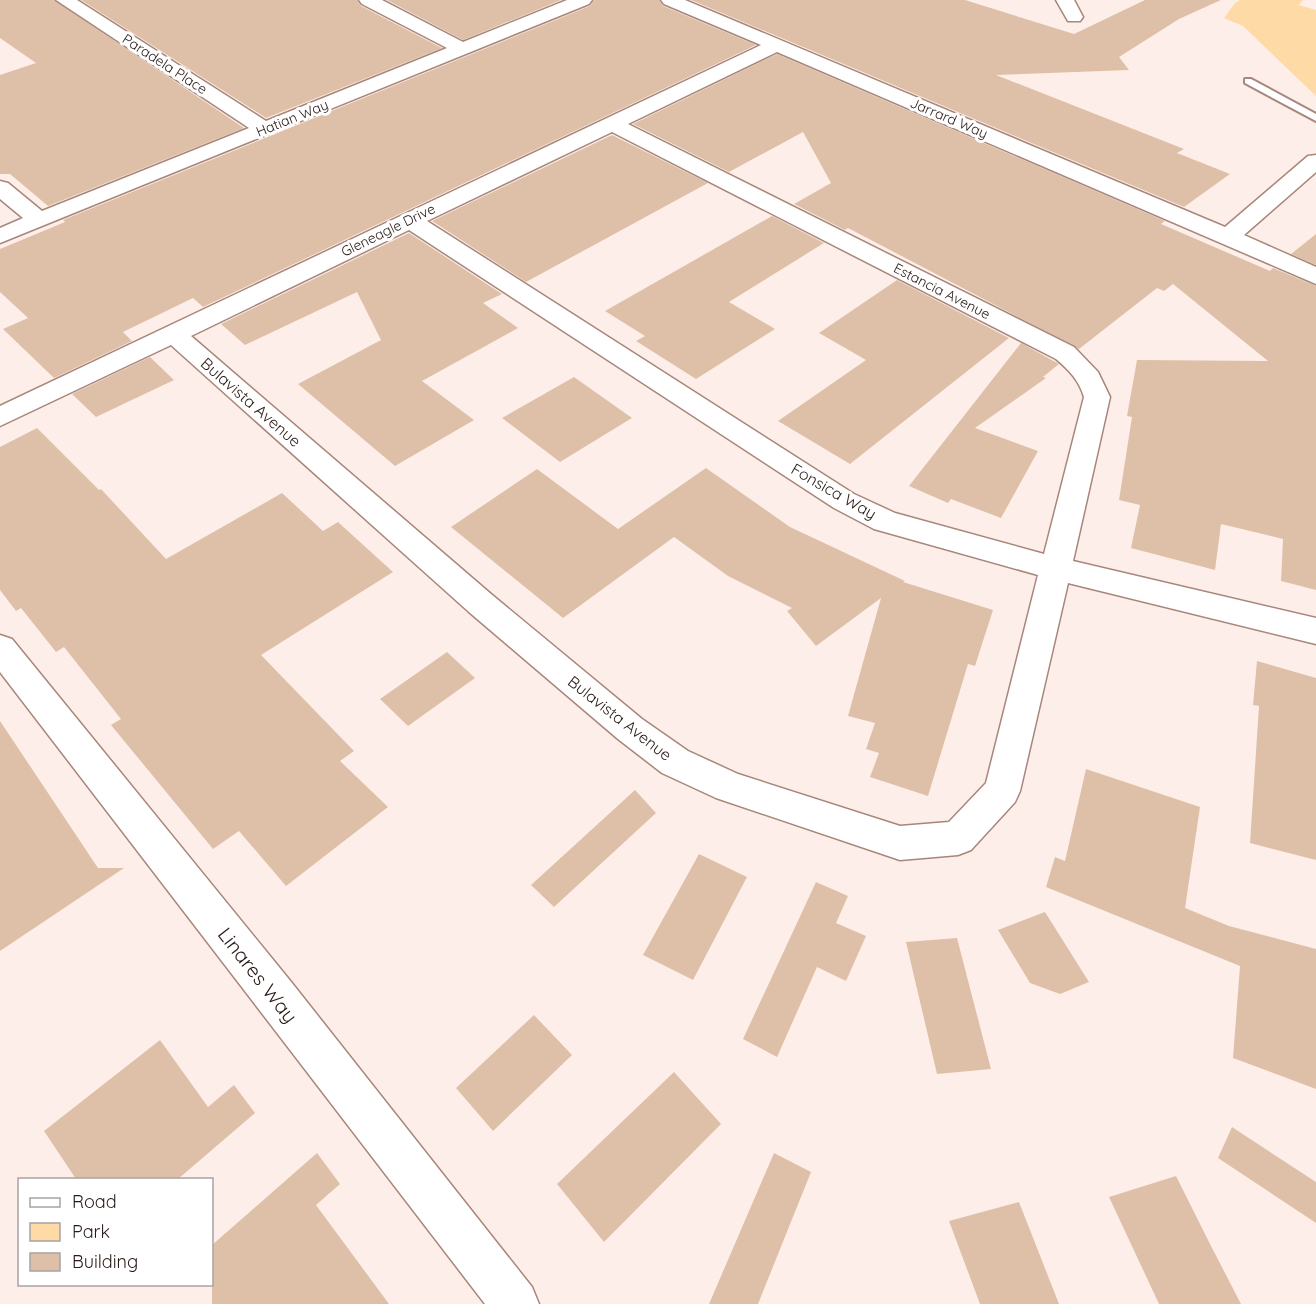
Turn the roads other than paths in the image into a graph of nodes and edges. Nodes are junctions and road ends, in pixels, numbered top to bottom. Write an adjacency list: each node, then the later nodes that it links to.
1 (65, 0): 12 (street, Paradela Place)
2 (368, 0): 8 (street)
3 (584, 0): 8 (street, Hatian Way)
4 (670, 0): 7 (street, Jarrard Way)
5 (1065, 0): 6 (street)
6 (1074, 17)
7 (777, 45): 11 (street, Gleneagle Drive); 18 (street, Jarrard Way)
8 (463, 49): 12 (street, Hatian Way)
9 (1248, 81): 10 (lane)
10 (1316, 118)
11 (612, 124): 16 (street, Gleneagle Drive); 22 (street, Estancia Avenue)
12 (264, 129): 15 (street, Hatian Way)
13 (1316, 161): 18 (street)
14 (0, 188): 15 (street)
15 (39, 220): 17 (street, Hatian Way)
16 (409, 220): 20 (street, Gleneagle Drive); 22 (street, Fonsica Way)
17 (0, 236)
18 (1228, 236): 19 (street, Jarrard Way)
19 (1316, 277)
20 (173, 334): 21 (street, Gleneagle Drive); 22 (street, Bulavista Avenue)
21 (0, 417)
22 (1056, 568): 23 (street, Fonsica Way)
23 (1316, 631)
24 (0, 648): 25 (street, Linares Way)
25 (515, 1304)

